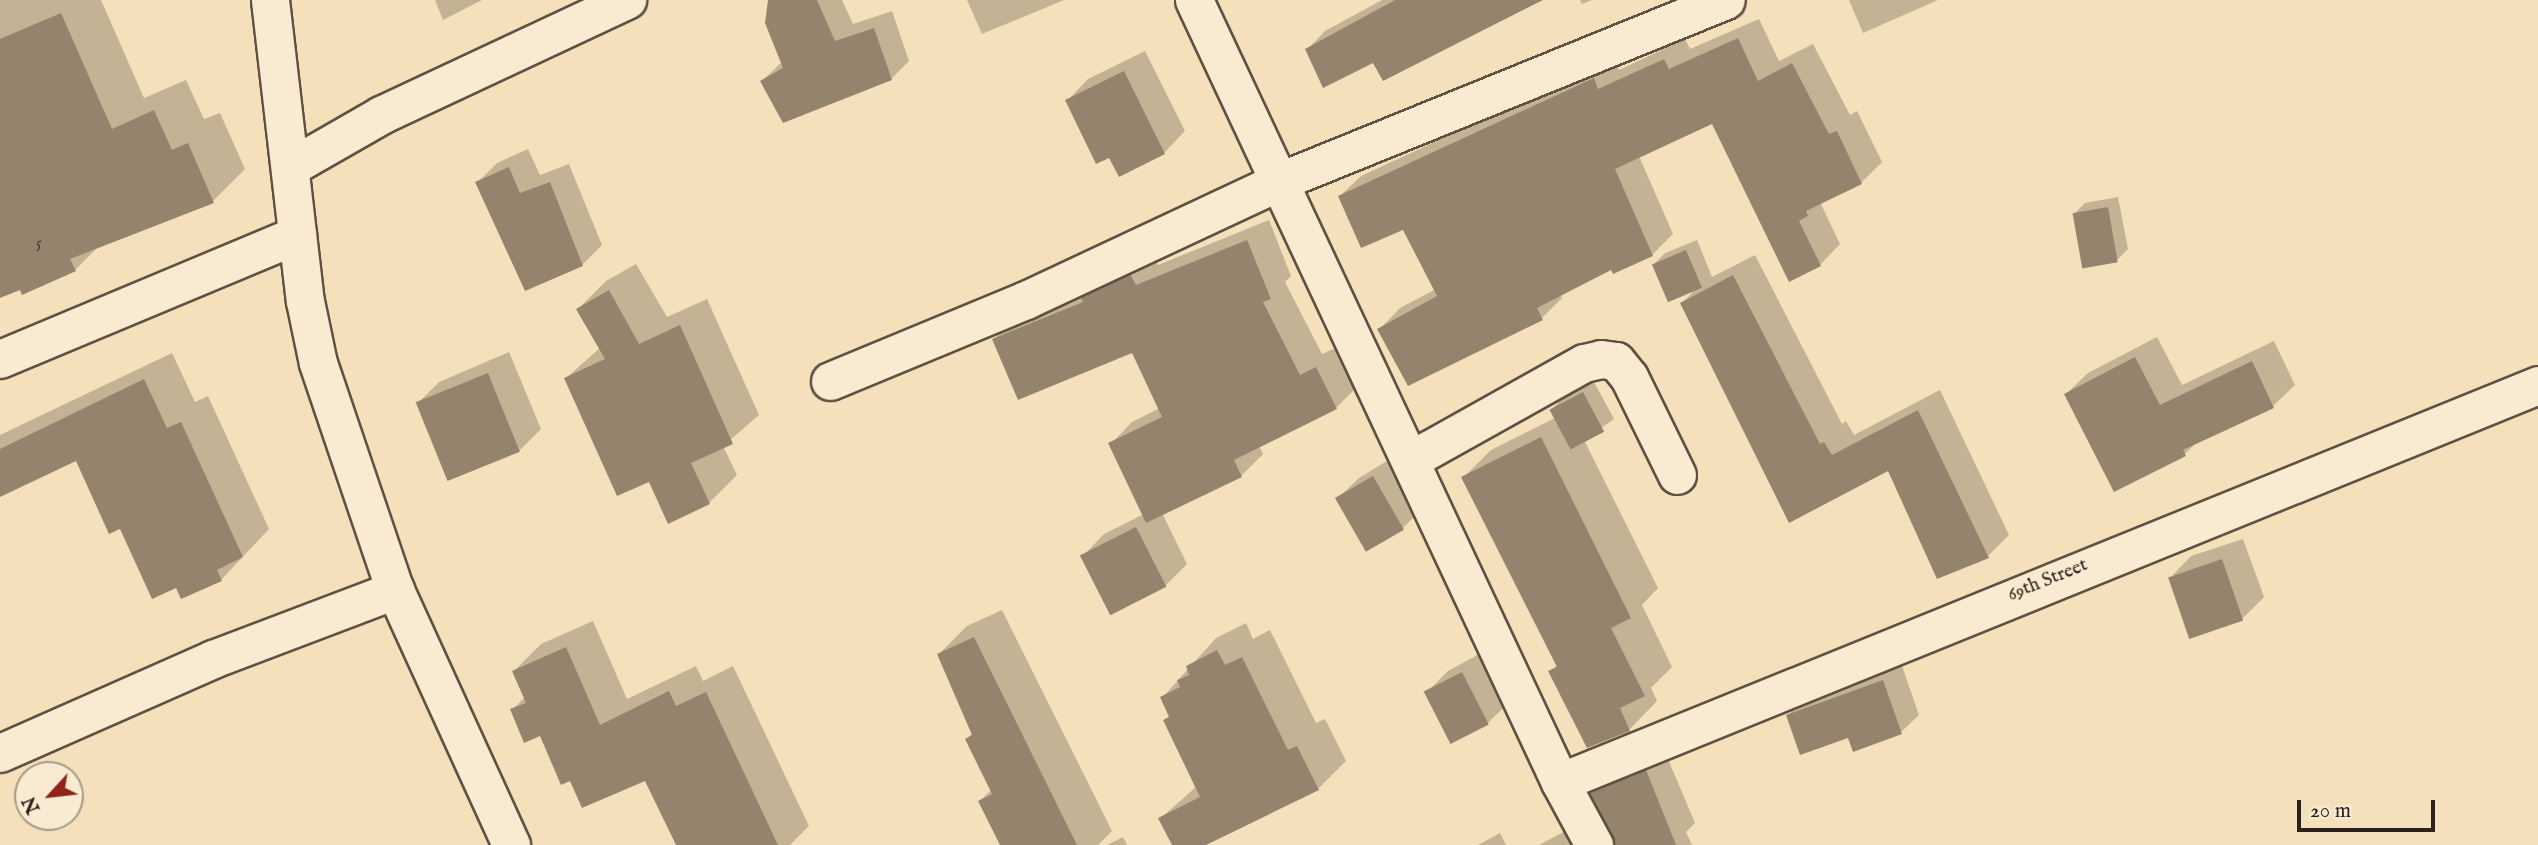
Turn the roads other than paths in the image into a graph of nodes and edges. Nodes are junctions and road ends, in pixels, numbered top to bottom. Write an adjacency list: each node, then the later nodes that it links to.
1 (270, 0): 5 (street)
2 (627, 0): 5 (street)
3 (1194, 0): 6 (street)
4 (1726, 0): 6 (street)
5 (292, 166): 7 (street)
6 (1280, 181): 9 (street); 11 (street)
7 (297, 235): 8 (street); 13 (street)
8 (0, 359)
9 (830, 382)
10 (2538, 385): 15 (street, 69th Street)
11 (1412, 459): 12 (street); 15 (street)
12 (1678, 475)
13 (395, 590): 14 (street); 16 (street)
14 (0, 752)
15 (1560, 782): 17 (street)
16 (511, 845)
17 (1594, 845)

